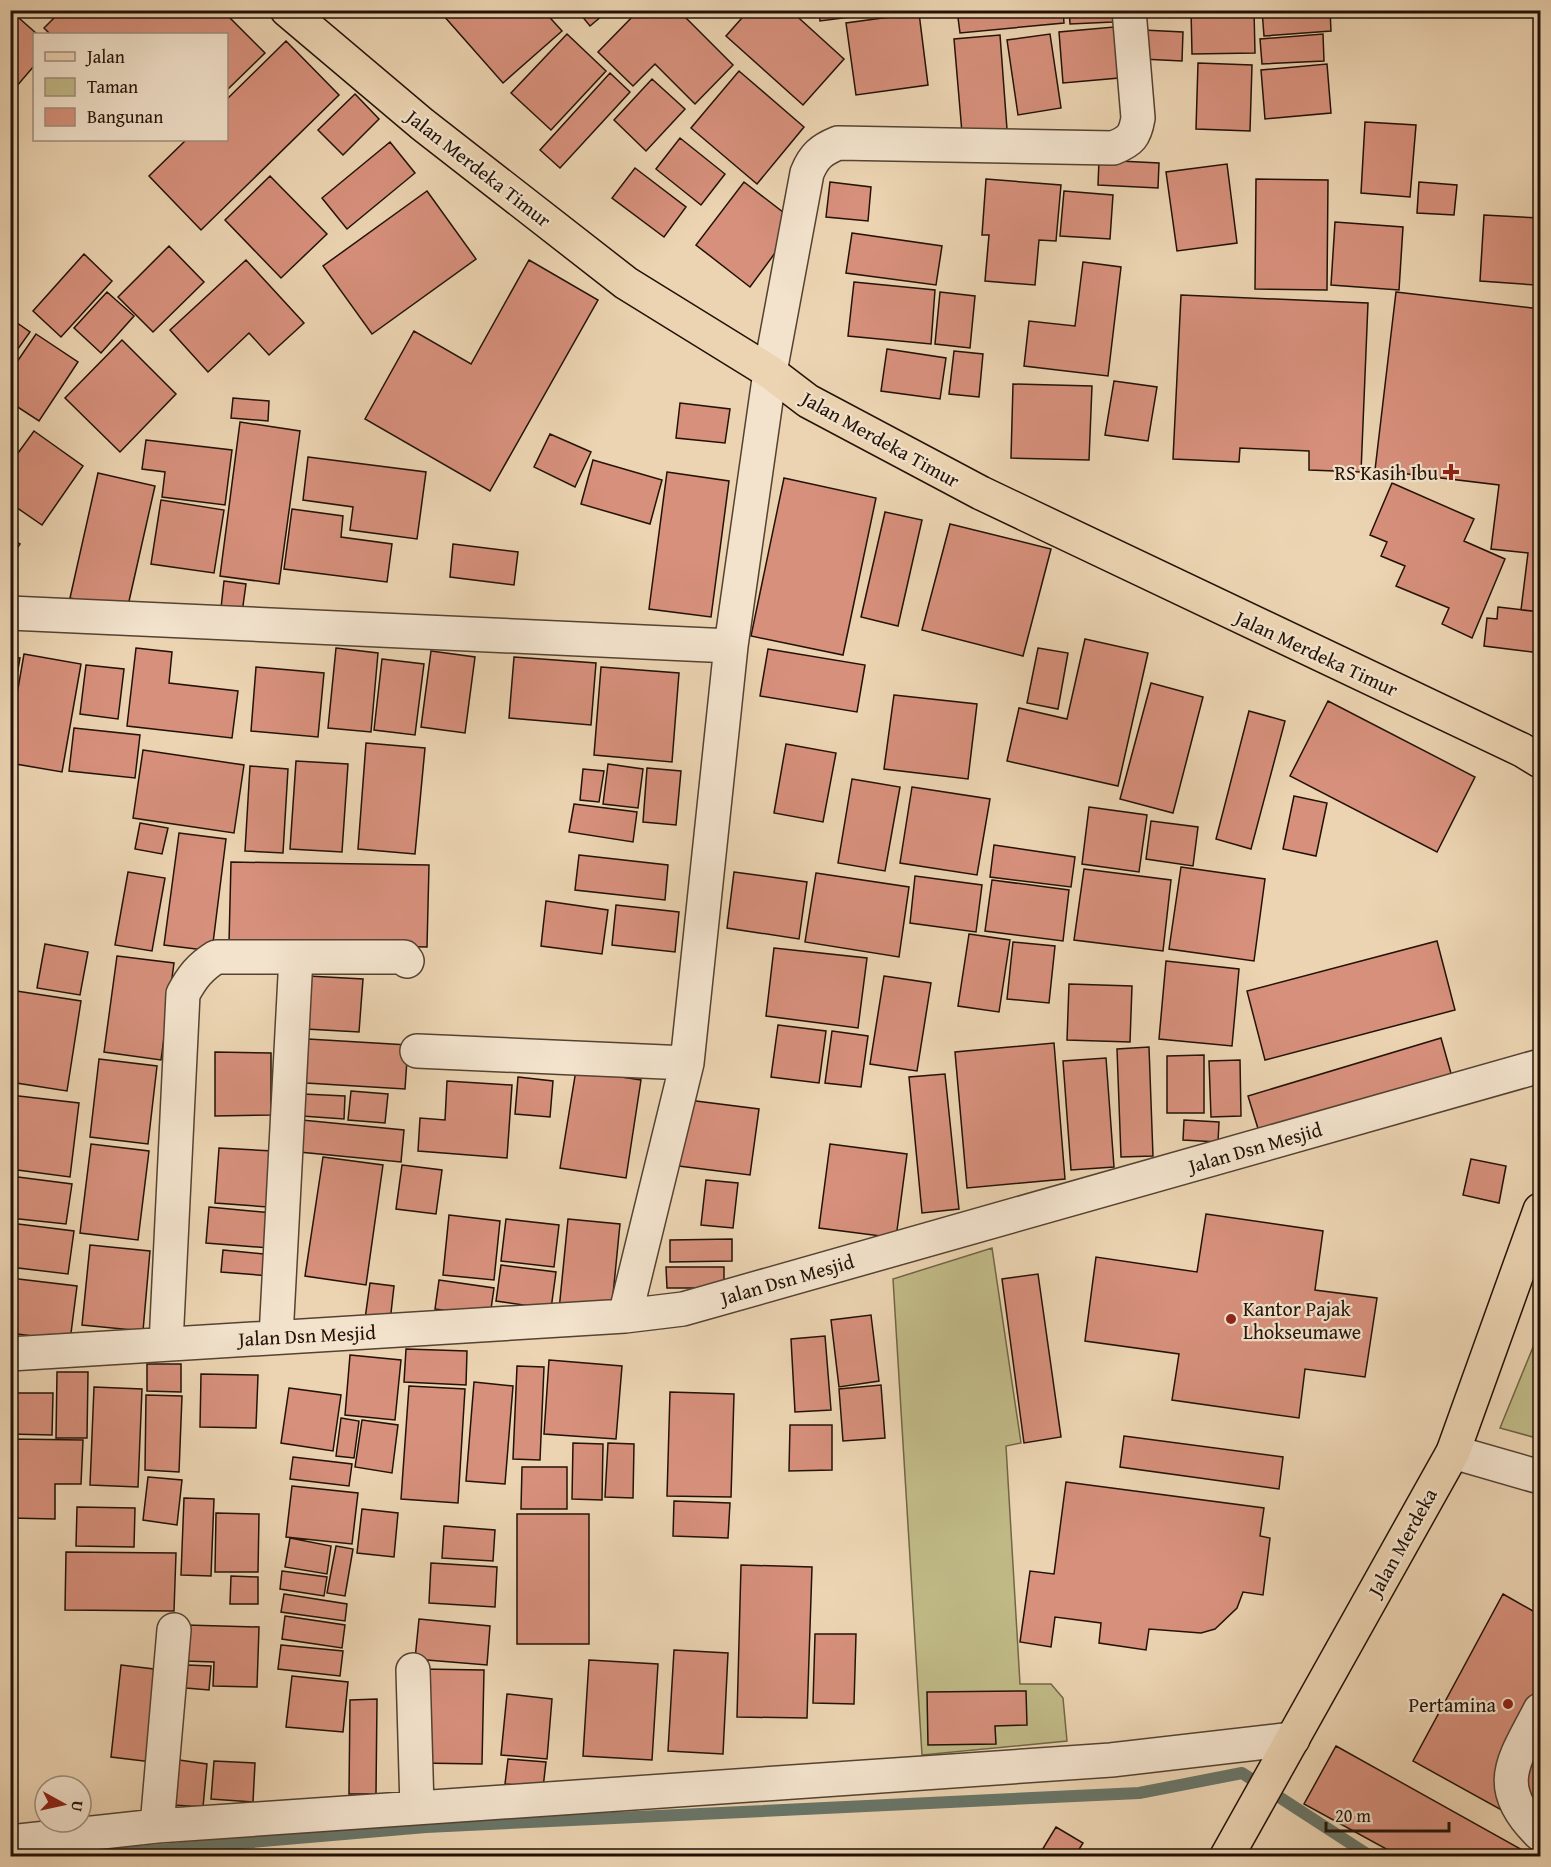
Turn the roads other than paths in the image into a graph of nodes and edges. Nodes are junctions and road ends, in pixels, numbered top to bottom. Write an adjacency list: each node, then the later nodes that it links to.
1 (1129, 10): 3 (street)
2 (298, 14): 3 (main road, Jalan Merdeka Timur)
3 (770, 372): 5 (street); 6 (main road, Jalan Merdeka Timur)
4 (10, 614): 5 (street)
5 (730, 646): 10 (street)
6 (1540, 761)
7 (297, 957): 8 (street); 14 (street); 15 (street)
8 (407, 961)
9 (417, 1051): 10 (street)
10 (687, 1064): 13 (street)
11 (1540, 1066): 13 (street, Jalan Dsn Mesjid)
12 (1540, 1210): 17 (main road, Jalan Merdeka)
13 (625, 1316): 14 (street, Jalan Dsn Mesjid)
14 (276, 1337): 15 (street, Jalan Dsn Mesjid)
15 (166, 1344): 16 (street, Jalan Dsn Mesjid)
16 (10, 1354)
17 (1453, 1452): 18 (street); 22 (main road, Jalan Merdeka)
18 (1540, 1477)
19 (174, 1630): 24 (street)
20 (413, 1670): 23 (street)
21 (1540, 1710): 25 (street)
22 (1290, 1742): 23 (street); 27 (main road, Jalan Merdeka)
23 (417, 1809): 24 (street)
24 (157, 1826): 26 (street)
25 (1540, 1834)
26 (10, 1842)
27 (1230, 1850)

